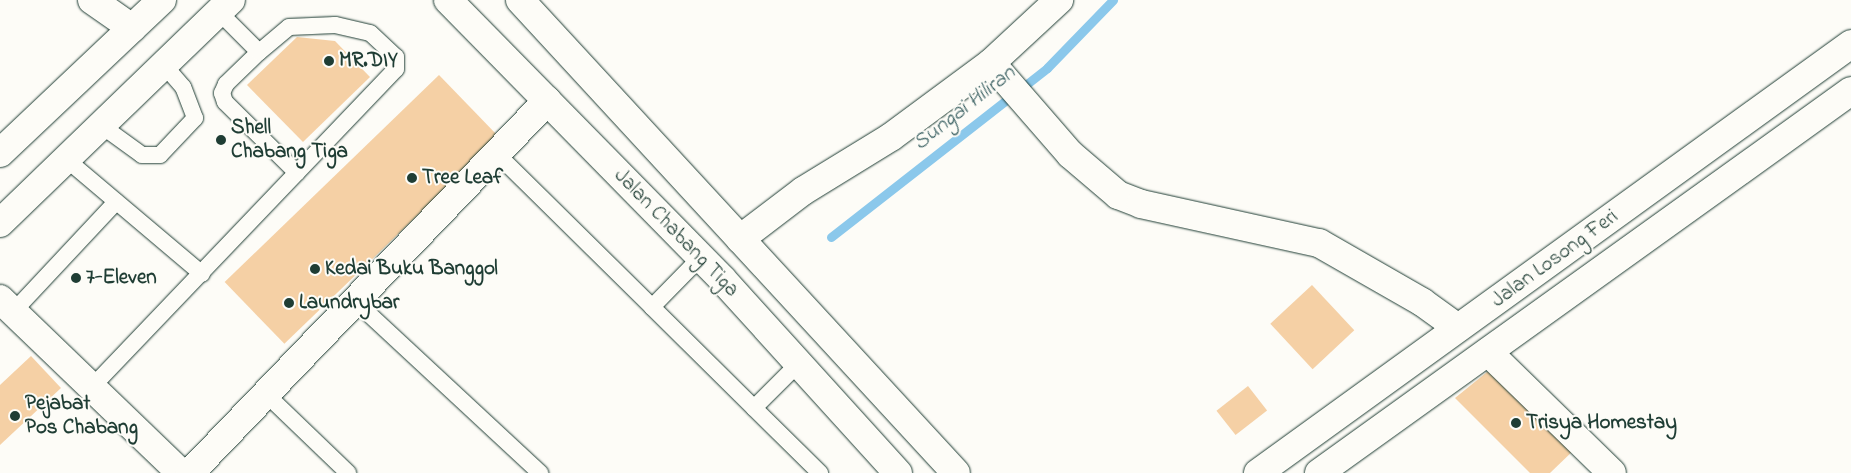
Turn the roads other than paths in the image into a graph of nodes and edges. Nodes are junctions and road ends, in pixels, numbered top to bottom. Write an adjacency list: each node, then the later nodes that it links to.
1 (92, 0): 7 (main road)
2 (162, 0): 7 (main road)
3 (520, 0): 21 (main road, Jalan Chabang Tiga)
4 (1060, 0): 10 (main road)
5 (448, 3): 13 (main road, Jalan Chabang Tiga)
6 (228, 4): 9 (lane); 11 (main road)
7 (132, 28): 15 (main road)
8 (1851, 44): 27 (main road, Jalan Losong Feri)
9 (259, 52): 18 (lane); 18 (lane)
10 (991, 63): 21 (main road); 27 (main road)
11 (165, 66): 14 (main road); 14 (lane)
12 (1851, 90): 28 (main road, Jalan Losong Feri)
13 (547, 101): 16 (main road); 22 (main road, Jalan Chabang Tiga)
14 (102, 126): 17 (main road)
15 (0, 154)
16 (497, 154): 24 (main road); 26 (lane)
17 (66, 160): 19 (lane); 20 (main road)
18 (297, 173): 23 (lane)
19 (116, 202): 23 (lane); 25 (lane)
20 (0, 223)
21 (747, 246): 39 (main road, Jalan Chabang Tiga)
22 (701, 258): 26 (lane); 29 (main road, Jalan Chabang Tiga)
23 (202, 274): 30 (lane)
24 (355, 301): 31 (main road); 36 (lane)
25 (7, 305): 30 (main road)
26 (652, 307): 32 (lane)
27 (1458, 328): 40 (main road, Jalan Losong Feri)
28 (1488, 352): 41 (main road, Jalan Losong Feri); 42 (main road)
29 (796, 357): 32 (lane); 38 (main road, Jalan Chabang Tiga)
30 (92, 387): 33 (main road)
31 (266, 394): 34 (main road); 35 (lane)
32 (754, 408): 37 (lane)
33 (181, 473)
34 (190, 473)
35 (348, 473)
36 (540, 473)
37 (820, 473)
38 (898, 473)
39 (956, 473)
40 (1258, 473)
41 (1319, 473)
42 (1612, 473)

